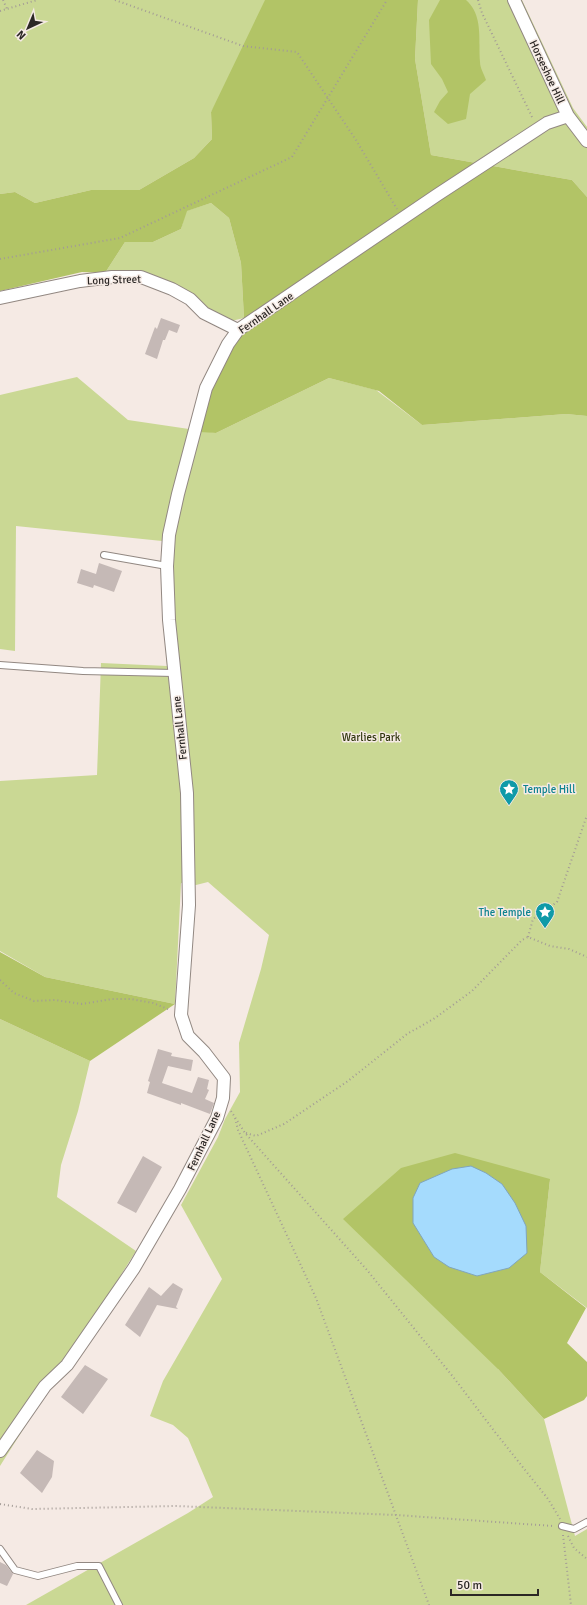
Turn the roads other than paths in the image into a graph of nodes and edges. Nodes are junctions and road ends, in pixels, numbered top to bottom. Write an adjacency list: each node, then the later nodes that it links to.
1 (514, 0): 2 (street, Horseshoe Hill)
2 (568, 116): 3 (street, Horseshoe Hill); 5 (street, Fernhall Lane)
3 (587, 141)
4 (0, 298): 5 (street, Long Street)
5 (238, 330): 7 (street, Fernhall Lane)
6 (104, 555): 7 (lane)
7 (167, 566): 9 (street, Fernhall Lane)
8 (0, 665): 9 (lane)
9 (174, 673): 10 (street, Fernhall Lane)
10 (0, 1451)
11 (587, 1522): 12 (lane)
12 (562, 1526)
13 (0, 1548): 14 (lane)
14 (119, 1605)

